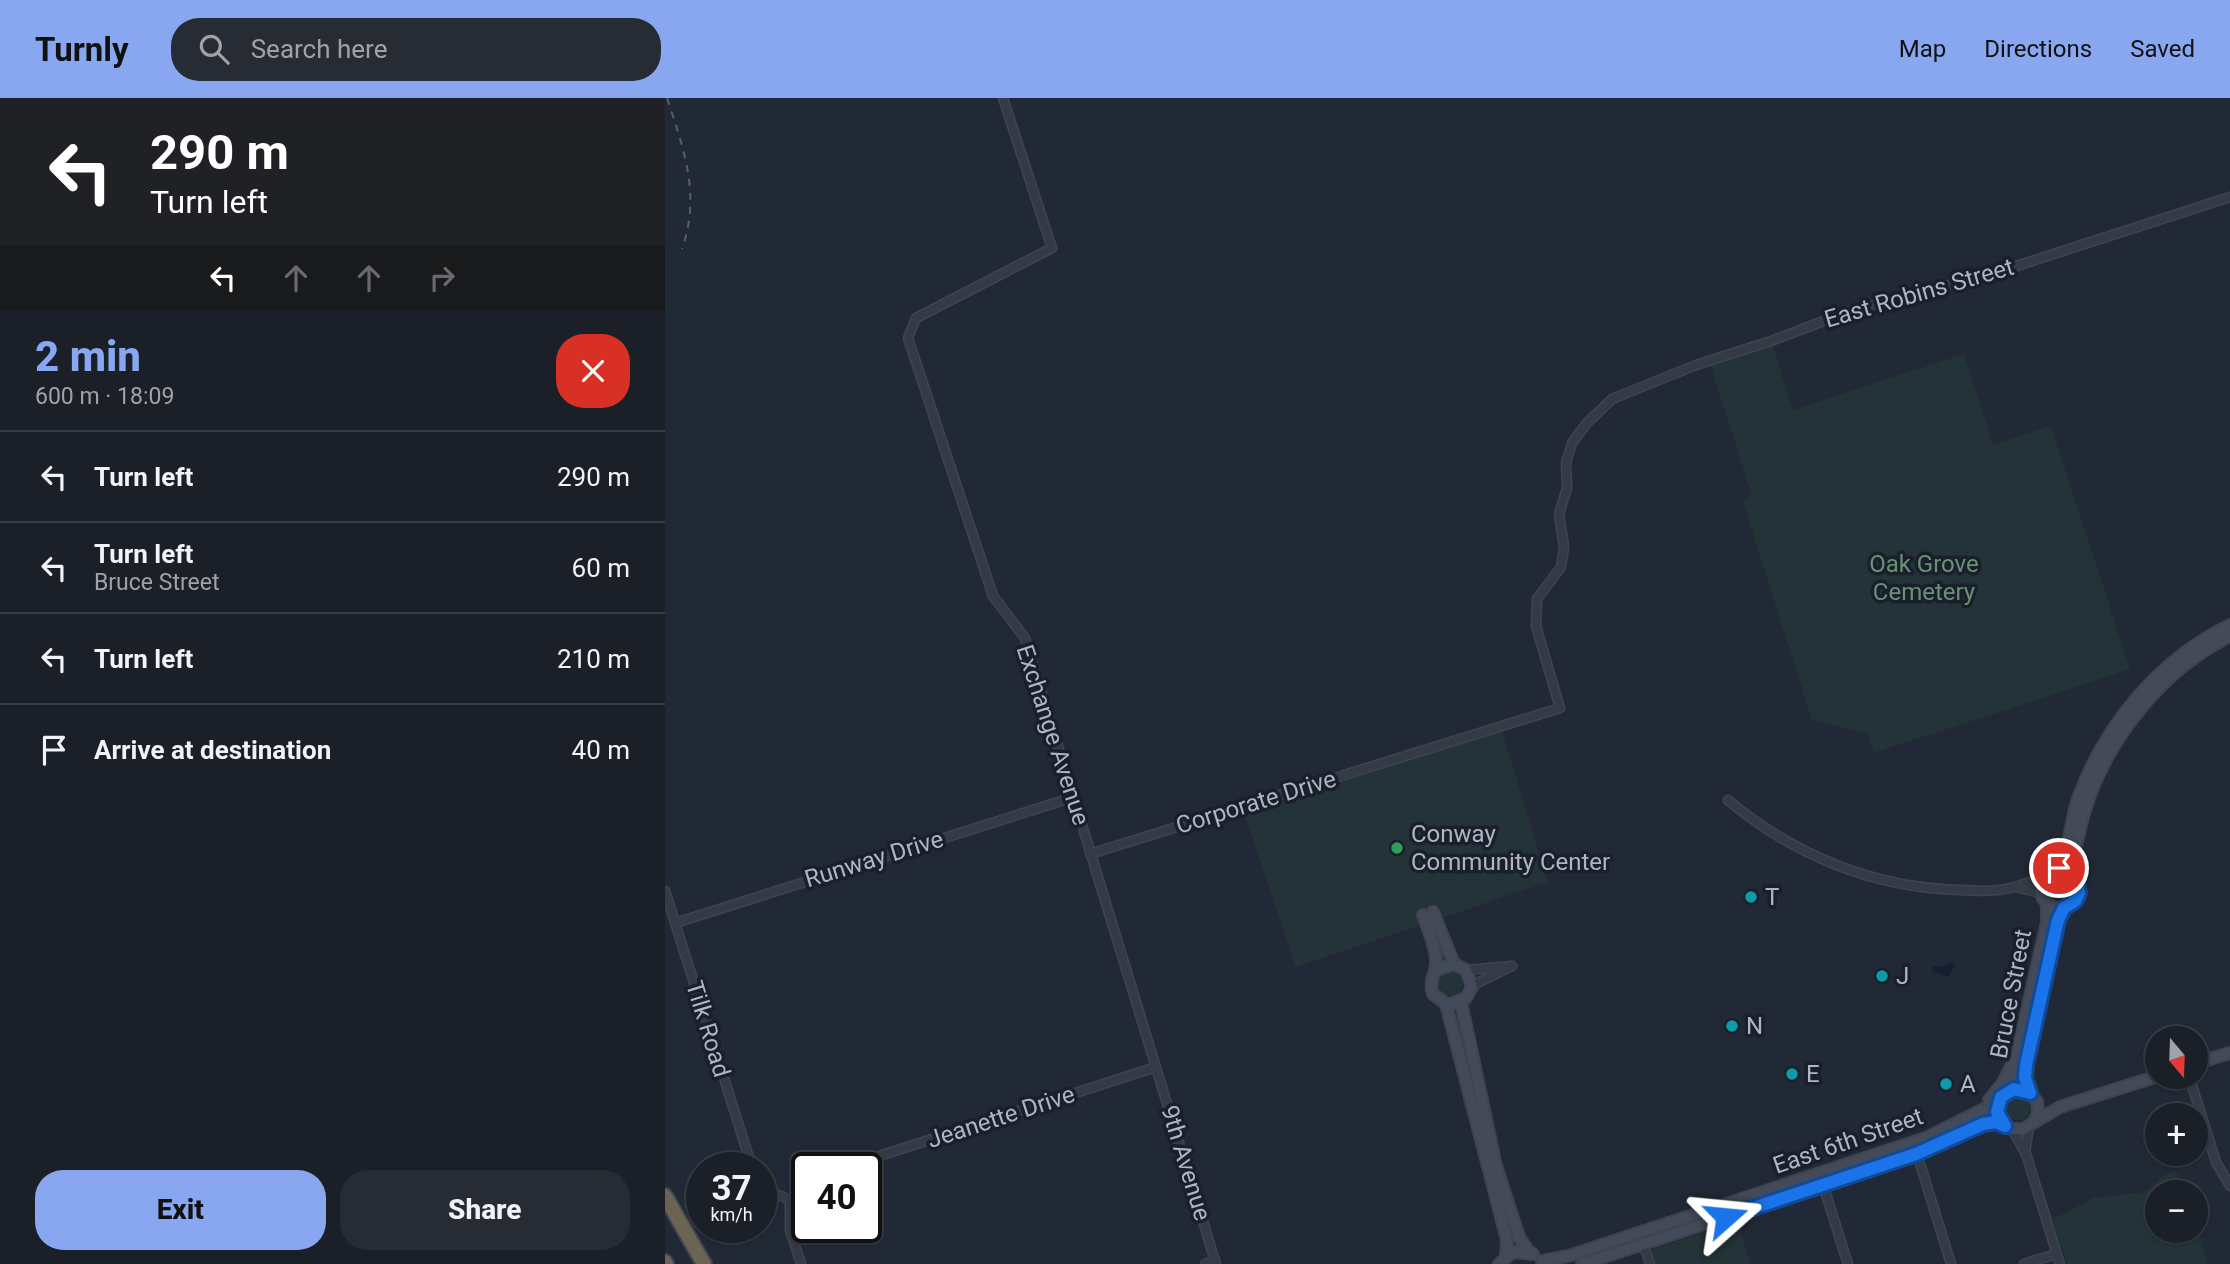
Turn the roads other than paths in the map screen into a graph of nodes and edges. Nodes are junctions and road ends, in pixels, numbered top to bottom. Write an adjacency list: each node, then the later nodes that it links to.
1 (1003, 98): 9 (street, Exchange Avenue)
2 (2230, 197): 3 (street, East Robins Street)
3 (1612, 398): 11 (street, Corporate Drive)
4 (2230, 625): 7 (street)
5 (2230, 636): 6 (street)
6 (2203, 652): 7 (street); 8 (street)
7 (2162, 671): 8 (street); 12 (street)
8 (2146, 702): 13 (street)
9 (1074, 797): 11 (street, Exchange Avenue); 19 (street, Runway Drive)
10 (1728, 800): 15 (street)
11 (1090, 854): 29 (street, Exchange Avenue)
12 (2055, 869): 13 (street); 14 (street)
13 (2075, 875): 18 (street)
14 (2044, 876): 15 (street); 17 (street)
15 (2016, 887): 17 (street)
16 (665, 891): 19 (street, Tilk Road)
17 (2044, 898): 18 (street); 27 (street, Bruce Street)
18 (2064, 908): 33 (street, Bruce Street)
19 (675, 923): 38 (street, Tilk Road)
20 (1454, 964): 21 (street); 21 (street); 22 (street)
21 (1436, 970): 25 (street)
22 (1466, 970): 23 (street); 23 (street)
23 (1470, 993): 24 (street)
24 (1461, 1002): 25 (street); 48 (street)
25 (1446, 1004): 50 (street)
26 (2230, 1053): 28 (street)
27 (2017, 1055): 32 (street, Bruce Street); 35 (street)
28 (2209, 1059)
29 (1156, 1067): 41 (street, Jeanette Drive); 51 (street, 9th Avenue)
30 (2145, 1080): 34 (street)
31 (2193, 1089): 43 (street)
32 (2005, 1094): 33 (street); 35 (street, East 6th Street); 37 (street)
33 (2033, 1097): 34 (street); 36 (street)
34 (2060, 1107): 36 (street)
35 (1969, 1117): 52 (street, East 6th Street)
36 (2030, 1126): 37 (street); 40 (street)
37 (2008, 1128): 39 (street, East 6th Street); 40 (street)
38 (746, 1152)
39 (1916, 1154): 42 (street, East 6th Street); 59 (street)
40 (2025, 1154): 49 (street)
41 (882, 1155)
42 (1823, 1185): 47 (street, East 6th Street); 58 (street)
43 (2230, 1186)
44 (777, 1194): 46 (street)
45 (665, 1196): 53 (highway)
46 (790, 1200): 54 (street)
47 (1643, 1244): 56 (street, East 6th Street); 57 (street)
48 (1529, 1252): 50 (street); 52 (street)
49 (2056, 1254): 60 (street); 61 (street)
50 (1502, 1260)
51 (1216, 1262): 55 (street, 9th Avenue)
52 (1543, 1262)
53 (704, 1264)
54 (801, 1264)
55 (1205, 1264)
56 (1582, 1264)
57 (1650, 1264)
58 (1848, 1264)
59 (1951, 1264)
60 (2024, 1264)
61 (2060, 1264)

